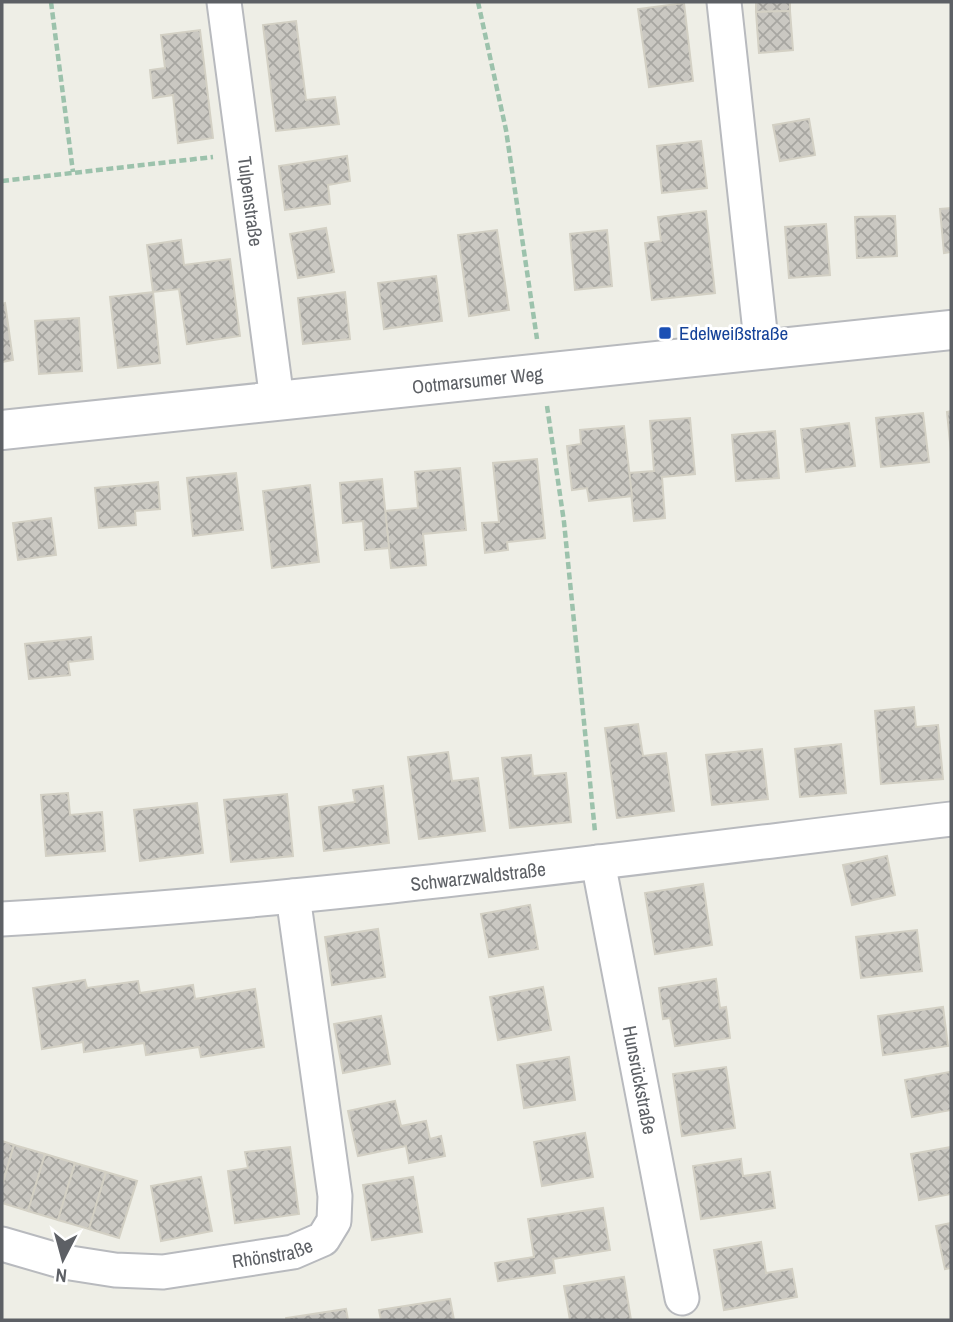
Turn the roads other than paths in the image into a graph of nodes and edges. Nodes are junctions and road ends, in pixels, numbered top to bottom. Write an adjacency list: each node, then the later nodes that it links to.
1 (224, 2): 5 (street, Tulpenstraße)
2 (724, 2): 4 (street)
3 (951, 330): 4 (street, Ootmarsumer Weg)
4 (762, 350): 5 (street, Ootmarsumer Weg)
5 (276, 400): 6 (street, Ootmarsumer Weg)
6 (2, 430)
7 (951, 819): 8 (street, Schwarzwaldstraße)
8 (598, 862): 9 (street, Schwarzwaldstraße); 12 (street, Hunsrückstraße)
9 (293, 896): 10 (street, Schwarzwaldstraße); 11 (street, Rhönstraße)
10 (2, 919)
11 (2, 1244)
12 (682, 1298)

